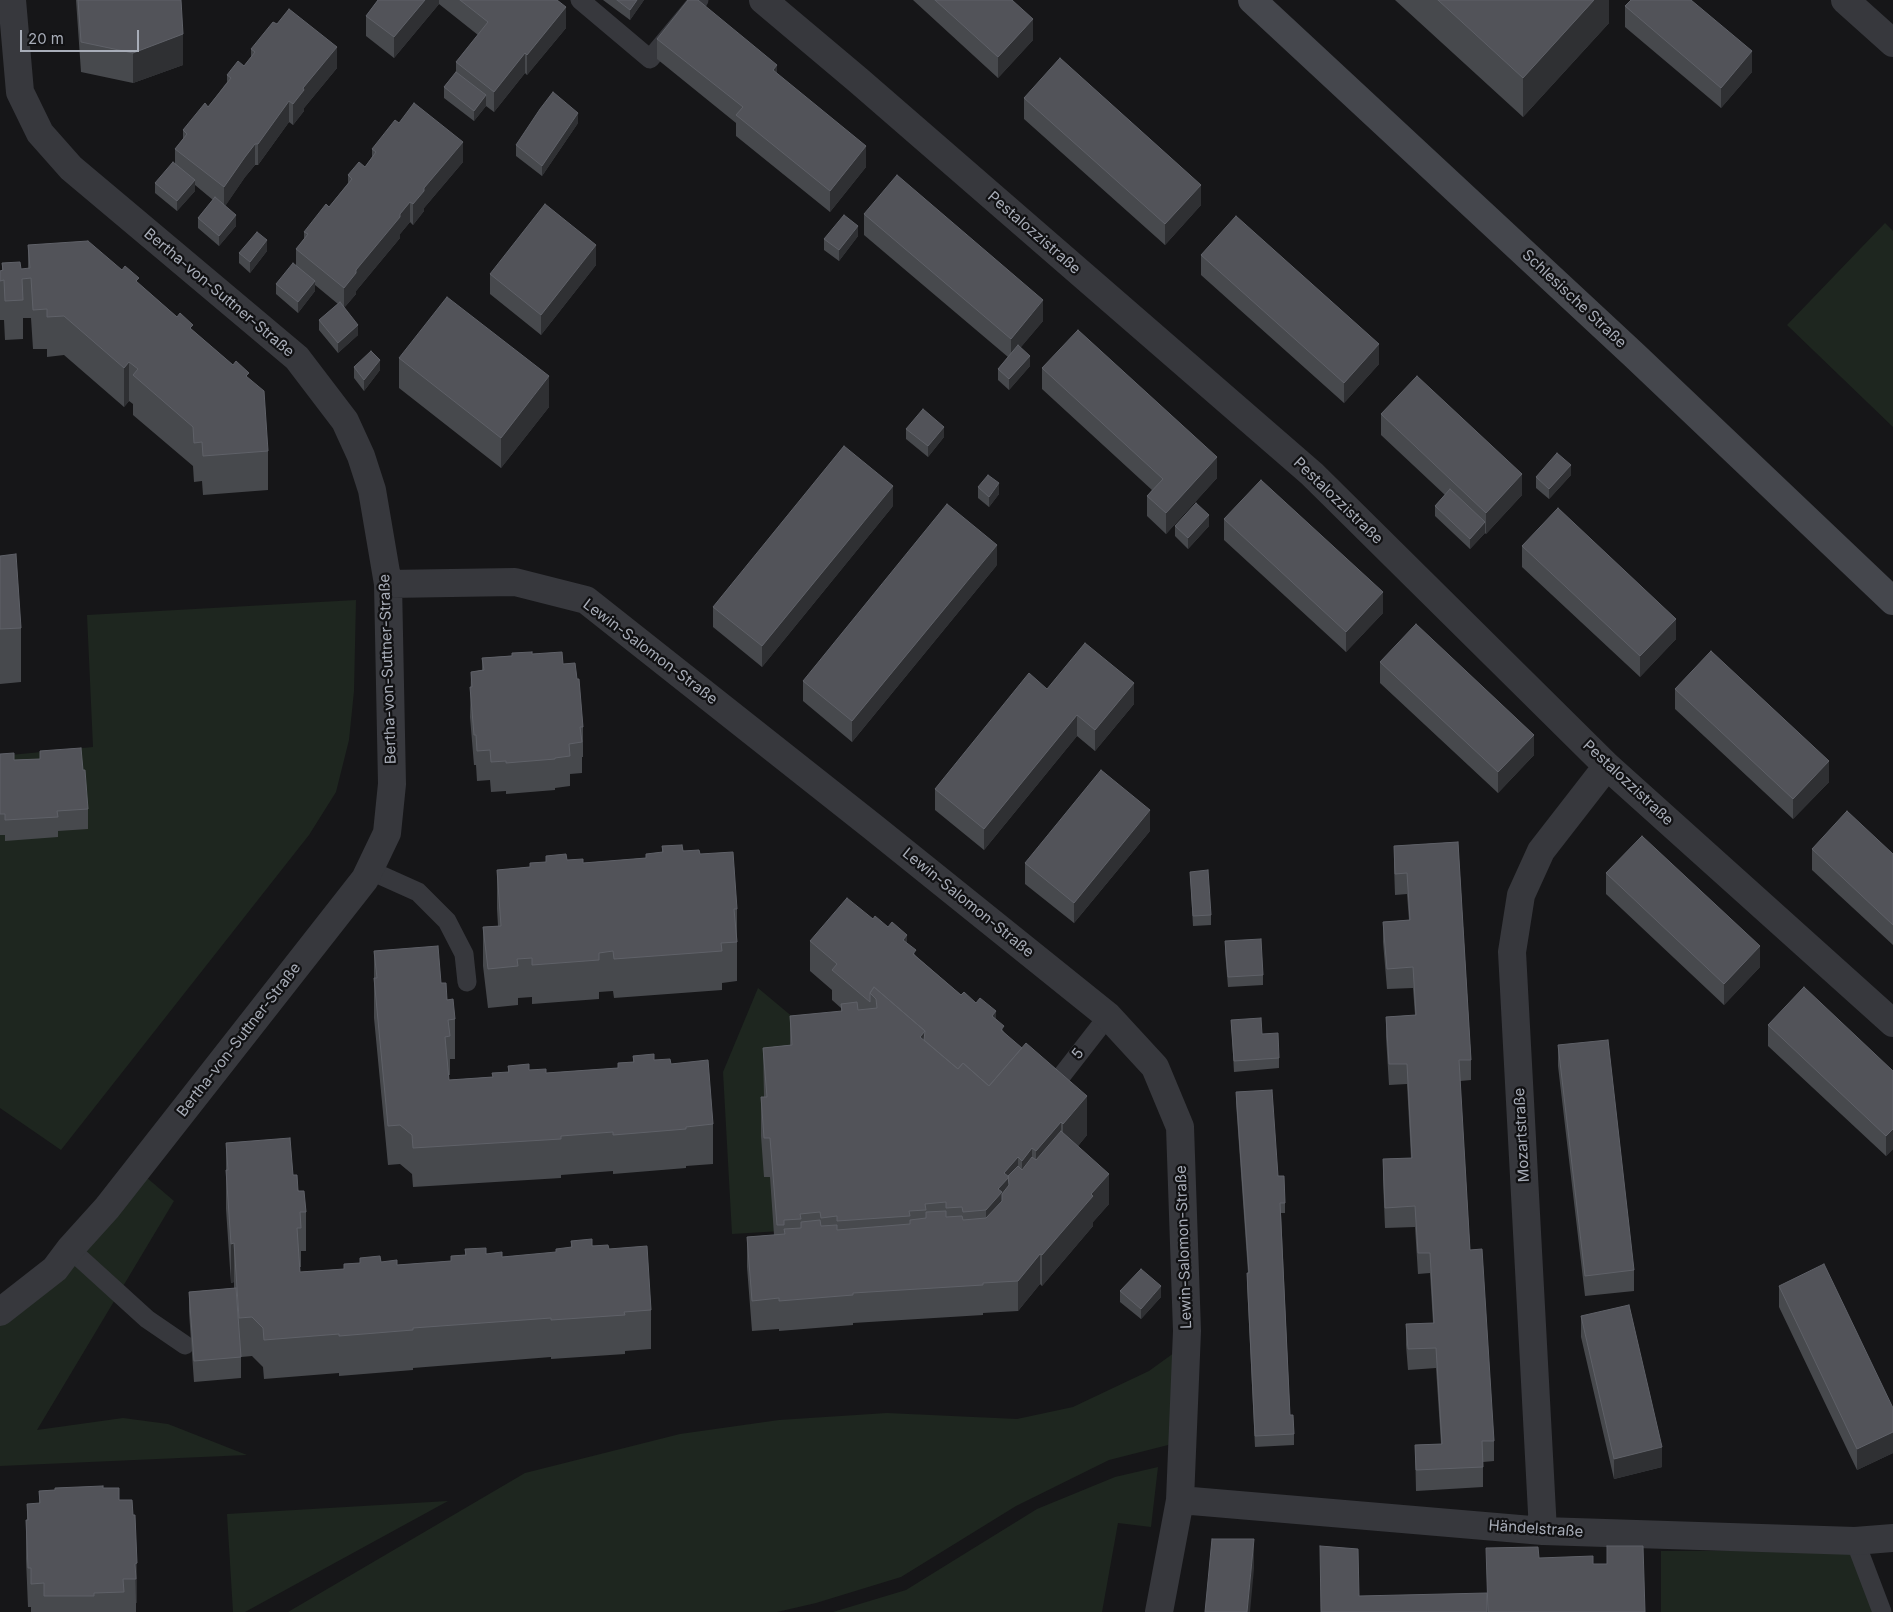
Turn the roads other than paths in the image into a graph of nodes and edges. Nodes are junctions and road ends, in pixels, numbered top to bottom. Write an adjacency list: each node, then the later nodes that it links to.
1 (12, 0): 8 (street, Bertha-von-Suttner-Straße)
2 (580, 0): 3 (lane)
3 (699, 0)
4 (763, 0): 10 (street, Pestalozzistraße)
5 (1252, 0): 9 (main road, Schlesische Straße)
6 (1845, 0): 7 (street)
7 (1893, 43)
8 (388, 584): 11 (street, Bertha-von-Suttner-Straße); 13 (street, Lewin-Salomon-Straße)
9 (1893, 601)
10 (1607, 766): 14 (street, Pestalozzistraße); 20 (street, Mozartstraße)
11 (369, 870): 12 (lane); 16 (street, Bertha-von-Suttner-Straße)
12 (467, 982)
13 (1108, 1016): 15 (lane, 5); 19 (street, Lewin-Salomon-Straße)
14 (1893, 1022)
15 (1049, 1092)
16 (70, 1249): 17 (street, Bertha-von-Suttner-Straße); 18 (lane)
17 (0, 1312)
18 (185, 1344)
19 (1180, 1500): 20 (street, Händelstraße); 23 (street, Lewin-Salomon-Straße)
20 (1543, 1531): 22 (street, Händelstraße)
21 (1893, 1538): 22 (street, Händelstraße)
22 (1855, 1541): 24 (lane)
23 (1159, 1612)
24 (1882, 1612)

